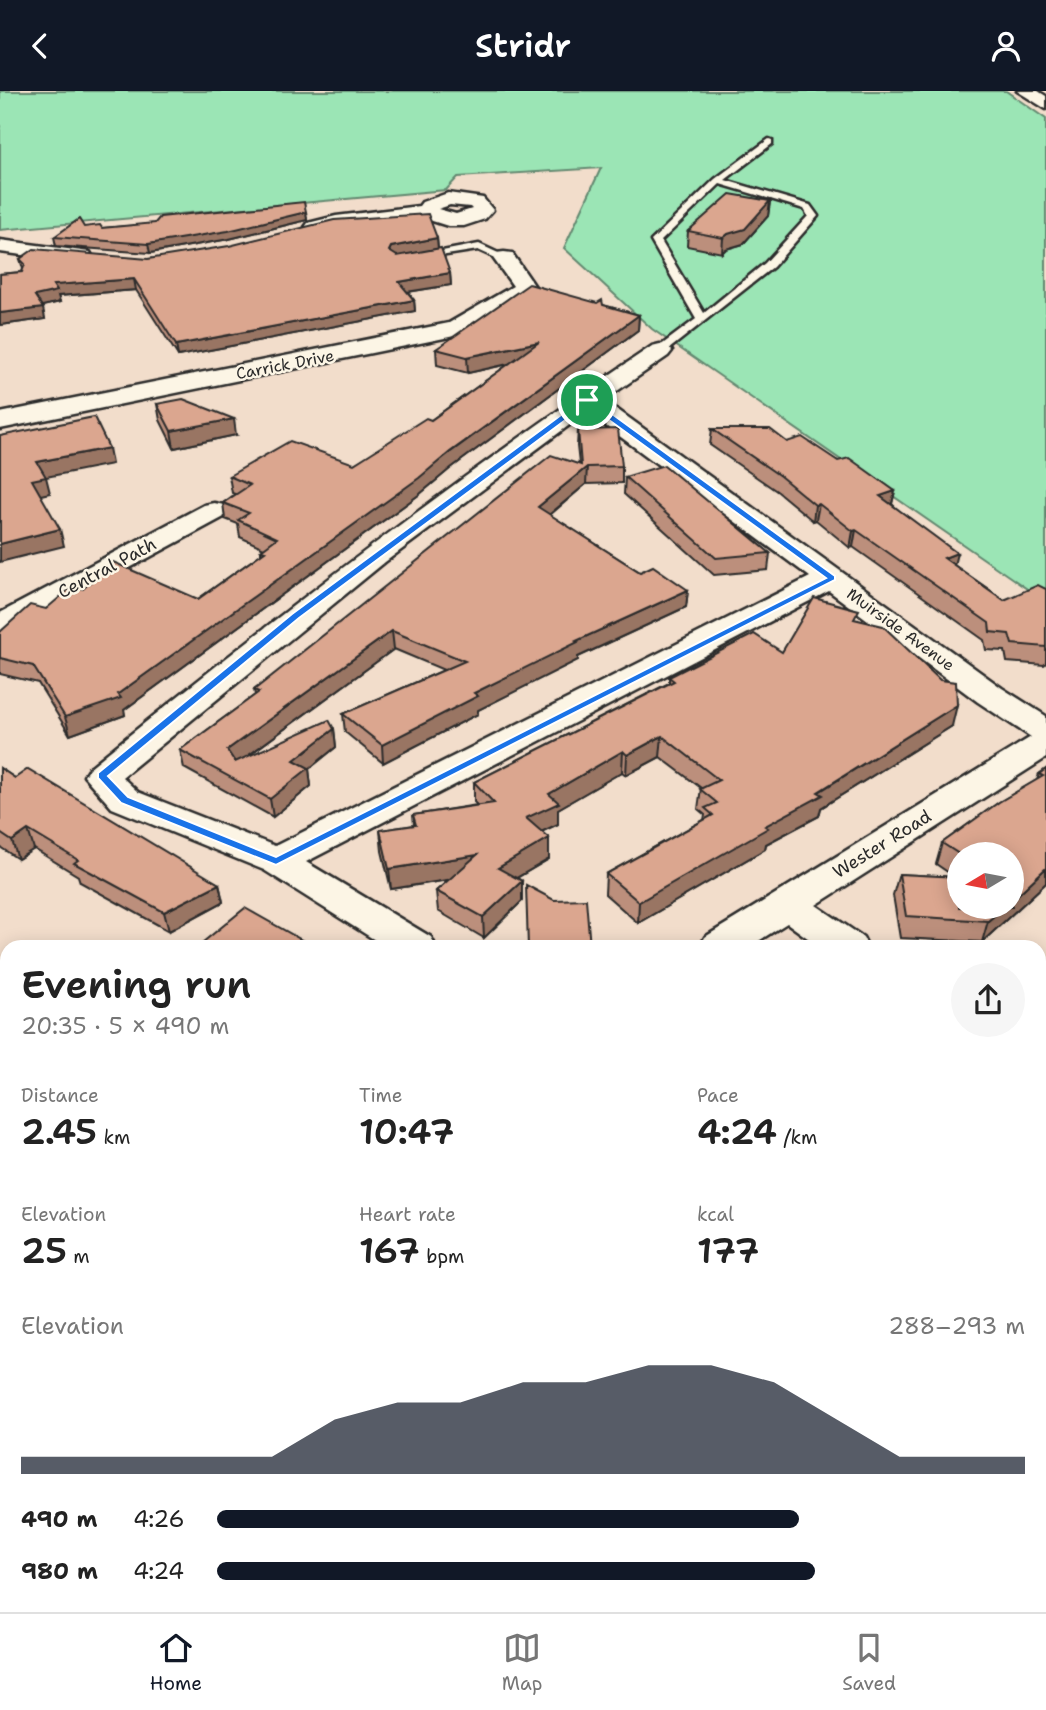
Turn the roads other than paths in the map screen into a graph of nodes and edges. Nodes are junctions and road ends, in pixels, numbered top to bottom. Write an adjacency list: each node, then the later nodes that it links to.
1 (769, 142): 2 (lane)
2 (718, 181): 9 (lane); 9 (lane)
3 (427, 211): 4 (street)
4 (297, 232)
5 (1, 248): 8 (street)
6 (504, 257): 7 (lane); 12 (street, Carrick Drive)
7 (409, 258)
8 (109, 259)
9 (702, 320): 10 (lane)
10 (660, 351): 11 (street)
11 (587, 400): 14 (street, Muirside Avenue); 18 (street)
12 (0, 421)
13 (214, 511): 15 (street, Central Path)
14 (832, 578): 16 (street, Muirside Avenue); 18 (street)
15 (0, 625)
16 (1046, 731)
17 (1046, 743): 19 (street, Wester Road)
18 (276, 861): 20 (street)
19 (786, 903): 21 (street, Wester Road); 22 (street)
20 (406, 940)
21 (730, 940)
22 (839, 940)

